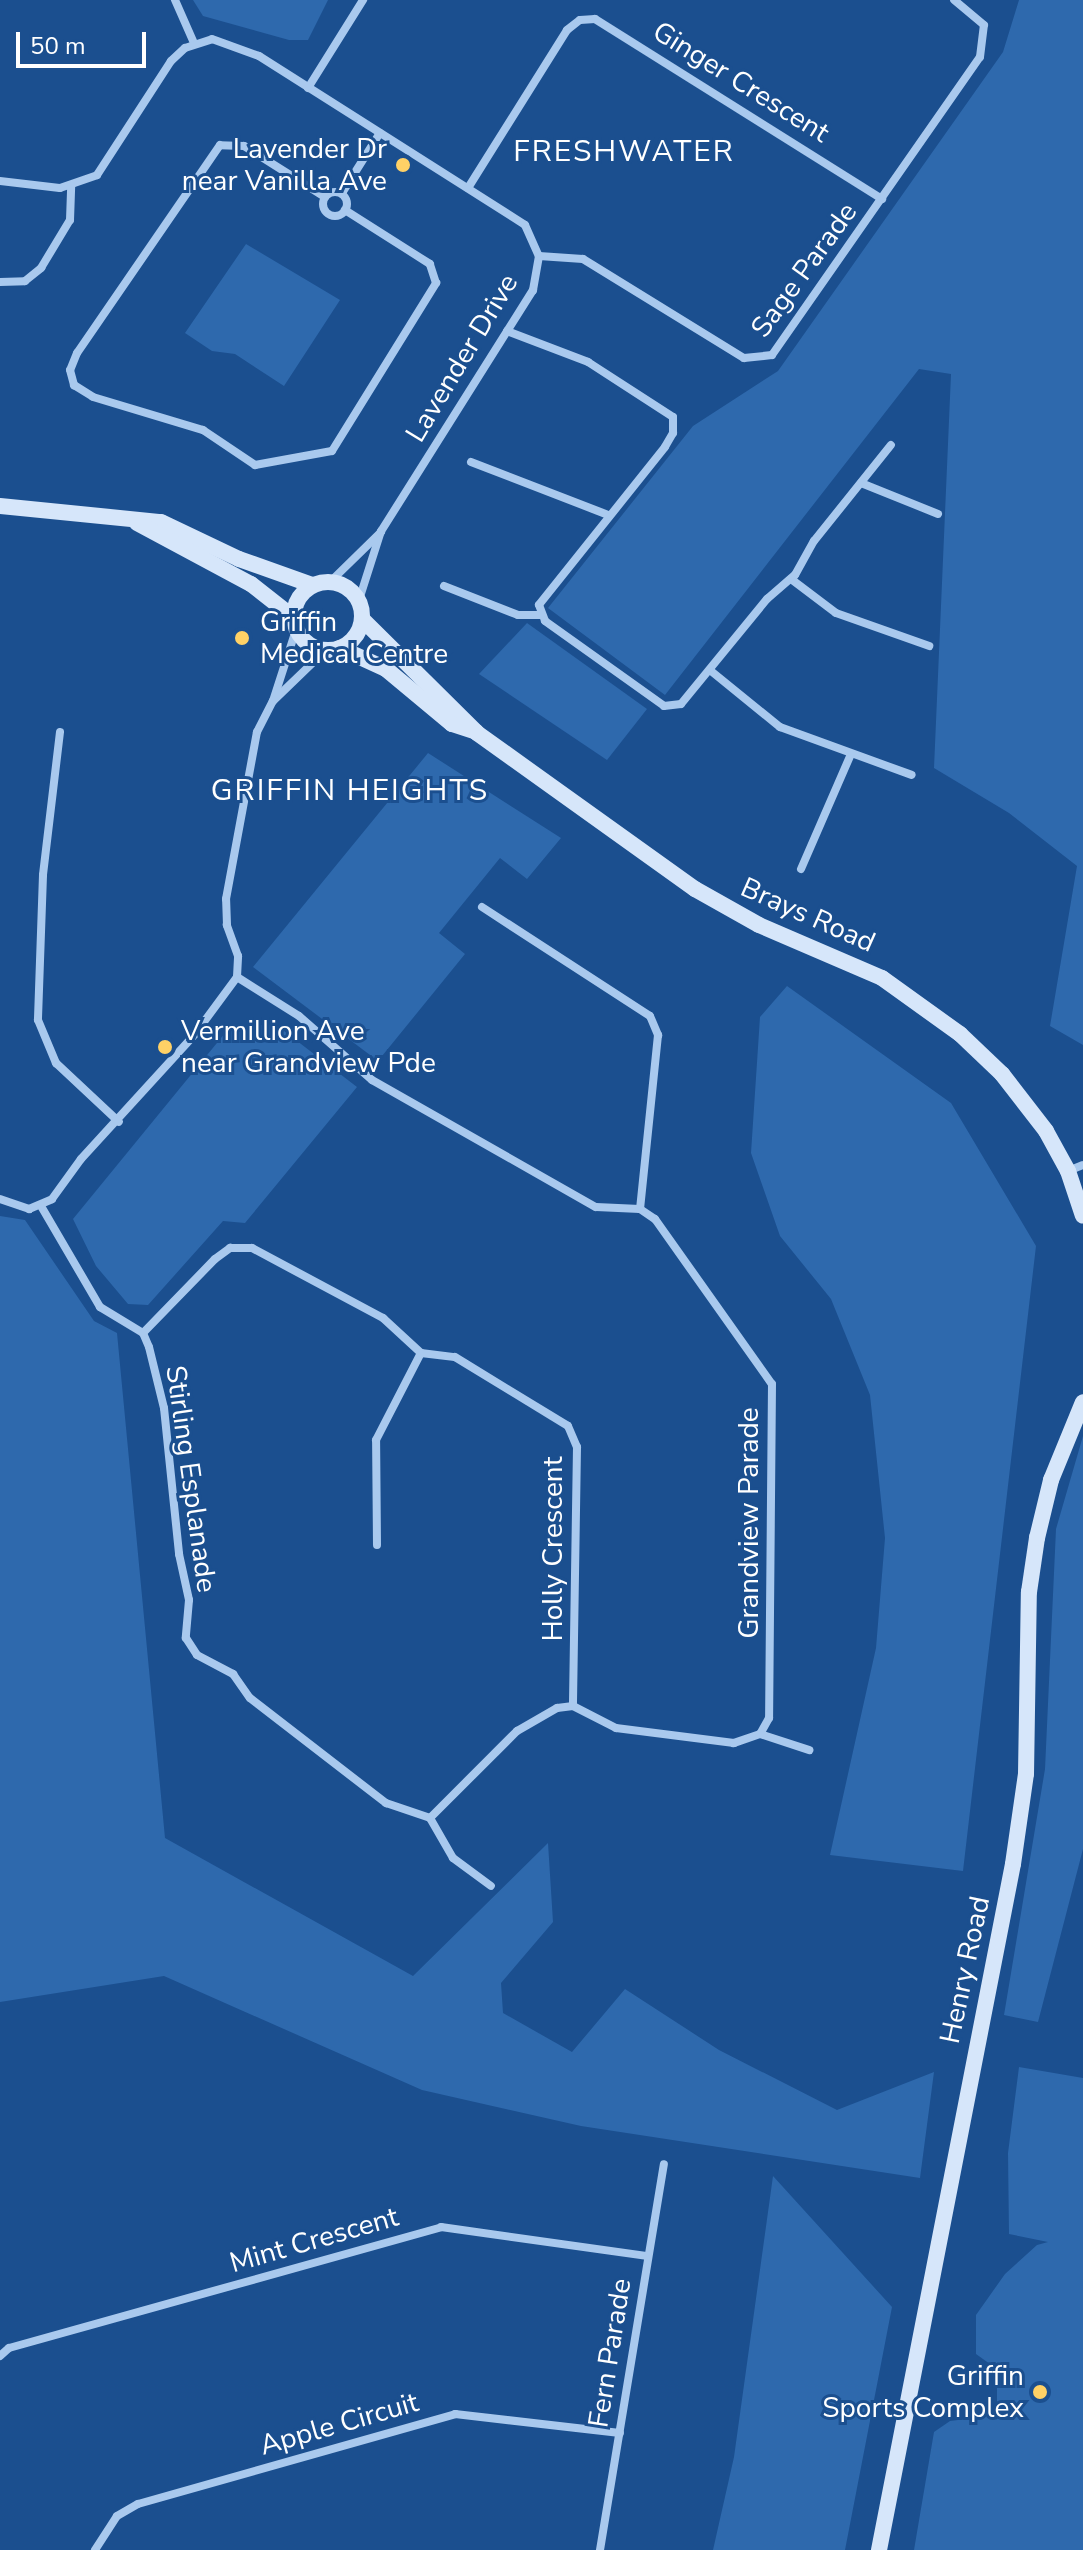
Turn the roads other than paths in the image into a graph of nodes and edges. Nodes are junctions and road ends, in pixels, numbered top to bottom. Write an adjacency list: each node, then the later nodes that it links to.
1 (175, 0): 4 (street)
2 (363, 0): 5 (street)
3 (954, 0): 12 (street, Sage Parade)
4 (194, 43): 5 (street, Lavender Drive); 8 (street)
5 (308, 88): 6 (street, Lavender Drive)
6 (380, 133): 9 (street, Lavender Drive); 10 (street)
7 (0, 181): 8 (street)
8 (71, 186): 15 (street)
9 (468, 188): 12 (street, Ginger Crescent); 14 (street, Lavender Drive)
10 (342, 193): 11 (street); 13 (street)
11 (325, 197): 13 (street); 13 (street)
12 (882, 199): 14 (street, Sage Parade)
13 (345, 210)
14 (539, 256): 16 (street, Lavender Drive)
15 (0, 282)
16 (507, 331): 22 (street); 24 (street, Lavender Drive)
17 (891, 445): 19 (street)
18 (471, 462): 22 (street)
19 (861, 483): 21 (street); 25 (street)
20 (0, 506): 23 (main road)
21 (938, 514)
22 (608, 515): 30 (street)
23 (137, 523): 27 (main road); 32 (main road)
24 (381, 531): 26 (street, Lavender Drive); 29 (street, Lavender Drive)
25 (791, 579): 33 (street); 35 (street)
26 (331, 581): 27 (main road); 29 (main road)
27 (312, 585): 32 (main road)
28 (444, 586): 30 (street)
29 (359, 600): 31 (main road)
30 (540, 615): 35 (street)
31 (362, 619): 34 (main road); 38 (main road, Brays Road)
32 (294, 624): 34 (main road); 36 (street)
33 (929, 646)
34 (333, 649): 36 (street); 38 (main road, Brays Road)
35 (711, 671): 39 (street)
36 (273, 701): 43 (street)
37 (60, 732): 44 (street)
38 (477, 733): 45 (main road, Brays Road)
39 (851, 754): 40 (street); 41 (street)
40 (912, 775)
41 (801, 869)
42 (482, 907): 48 (street)
43 (237, 977): 44 (street); 48 (street)
44 (119, 1122): 47 (street)
45 (1076, 1168): 49 (main road)
46 (0, 1199): 47 (street)
47 (41, 1206): 50 (street, Stirling Esplanade)
48 (640, 1209): 55 (street, Grandview Parade)
49 (1083, 1216)
50 (143, 1333): 51 (street); 57 (street, Stirling Esplanade)
51 (421, 1353): 53 (street); 54 (street, Holly Crescent)
52 (1083, 1402): 65 (main road, Henry Road)
53 (377, 1545)
54 (573, 1706): 55 (street); 57 (street)
55 (760, 1734): 56 (street)
56 (809, 1750)
57 (430, 1818): 58 (street)
58 (491, 1886)
59 (664, 2164): 60 (street, Fern Parade)
60 (648, 2256): 61 (street, Mint Crescent); 62 (street, Fern Parade)
61 (0, 2356)
62 (620, 2433): 63 (street, Apple Circuit); 64 (street, Fern Parade)
63 (95, 2550)
64 (600, 2550)
65 (879, 2550)

